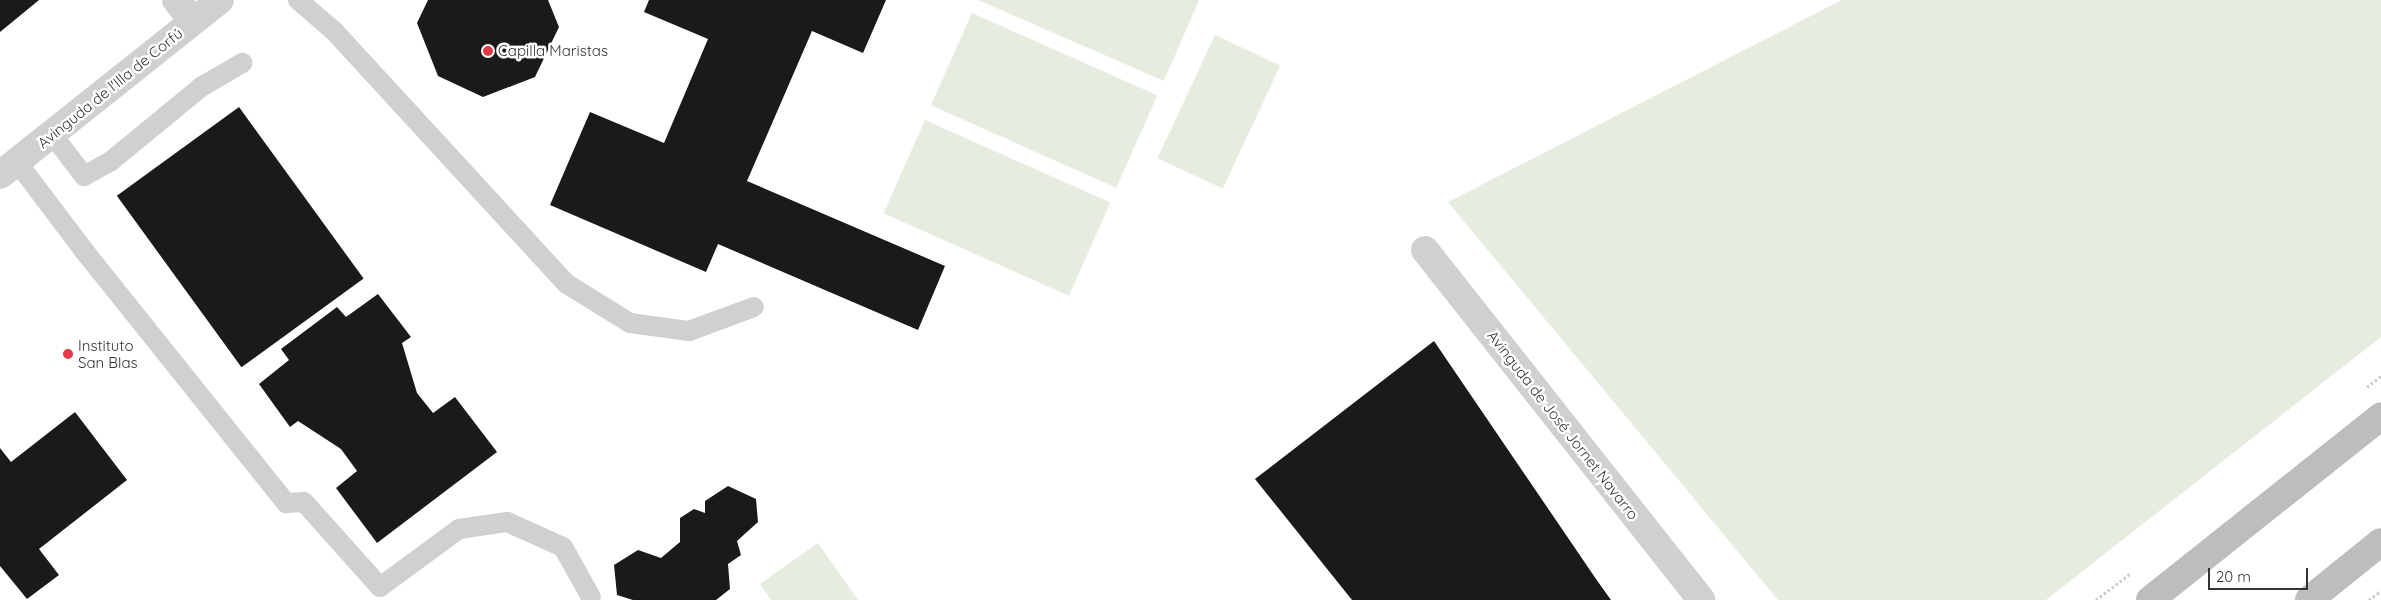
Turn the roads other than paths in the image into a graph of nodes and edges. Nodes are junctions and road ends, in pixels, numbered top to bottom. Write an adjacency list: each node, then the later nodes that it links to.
1 (176, 0): 5 (street)
2 (220, 0): 5 (street, Avinguda de l'Illa de Corfú)
3 (298, 0): 4 (lane)
4 (319, 7): 10 (lane)
5 (194, 21): 7 (street, Avinguda de l'Illa de Corfú)
6 (242, 63): 7 (lane)
7 (52, 134): 8 (street, Avinguda de l'Illa de Corfú)
8 (8, 168): 13 (lane)
9 (1425, 250): 14 (street, Avinguda de José Jornet Navarro)
10 (754, 308)
11 (2381, 416): 15 (street)
12 (2381, 542): 16 (street)
13 (591, 597)
14 (1701, 600)
15 (2150, 600)
16 (2309, 600)

